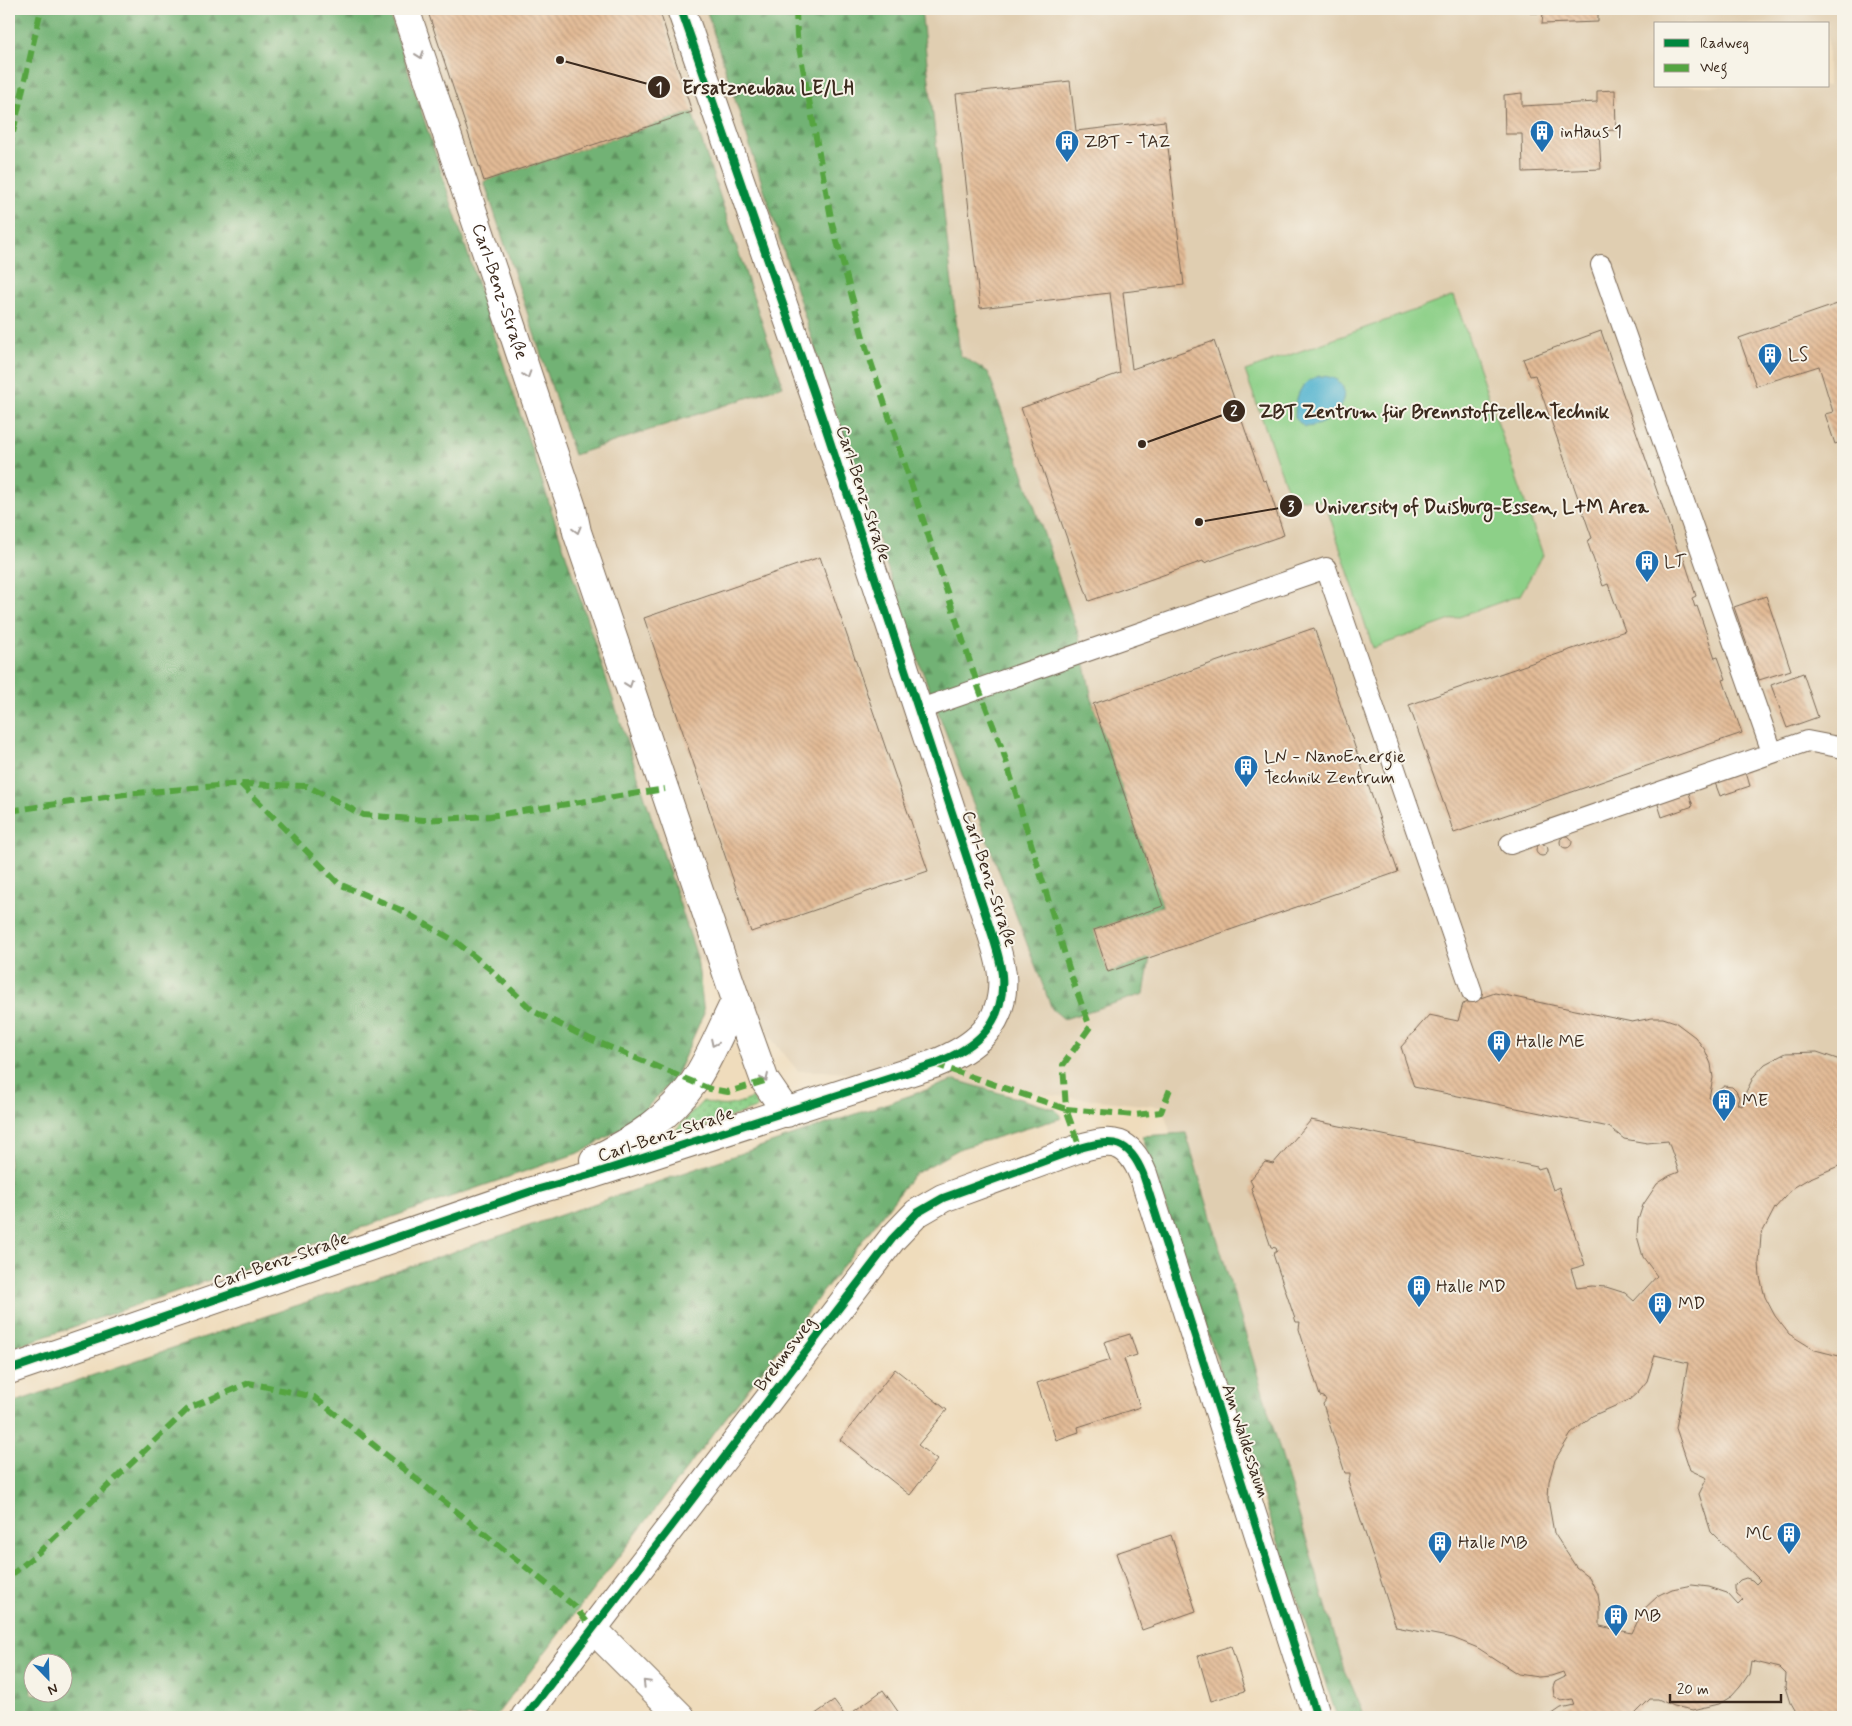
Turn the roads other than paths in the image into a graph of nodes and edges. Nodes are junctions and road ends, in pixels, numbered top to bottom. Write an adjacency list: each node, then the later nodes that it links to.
1 (405, 9): 9 (street, Carl-Benz-Straße, one-way to 9)
2 (682, 9): 4 (street, Carl-Benz-Straße)
3 (1601, 265): 6 (lane)
4 (918, 710): 8 (lane); 10 (street, Carl-Benz-Straße)
5 (1843, 748): 6 (lane)
6 (1772, 752): 7 (lane)
7 (1510, 844)
8 (1472, 992)
9 (736, 1000): 10 (street, Carl-Benz-Straße, one-way to 10); 12 (street, Carl-Benz-Straße, one-way to 12)
10 (787, 1113): 12 (street, Carl-Benz-Straße)
11 (1143, 1174): 14 (street, Brehmsweg); 17 (street, Am Waldessaum)
12 (532, 1191): 13 (street, Carl-Benz-Straße)
13 (9, 1370)
14 (593, 1629): 15 (street, Brehmsweg); 16 (street, one-way to 14)
15 (525, 1717)
16 (681, 1717)
17 (1318, 1717)

